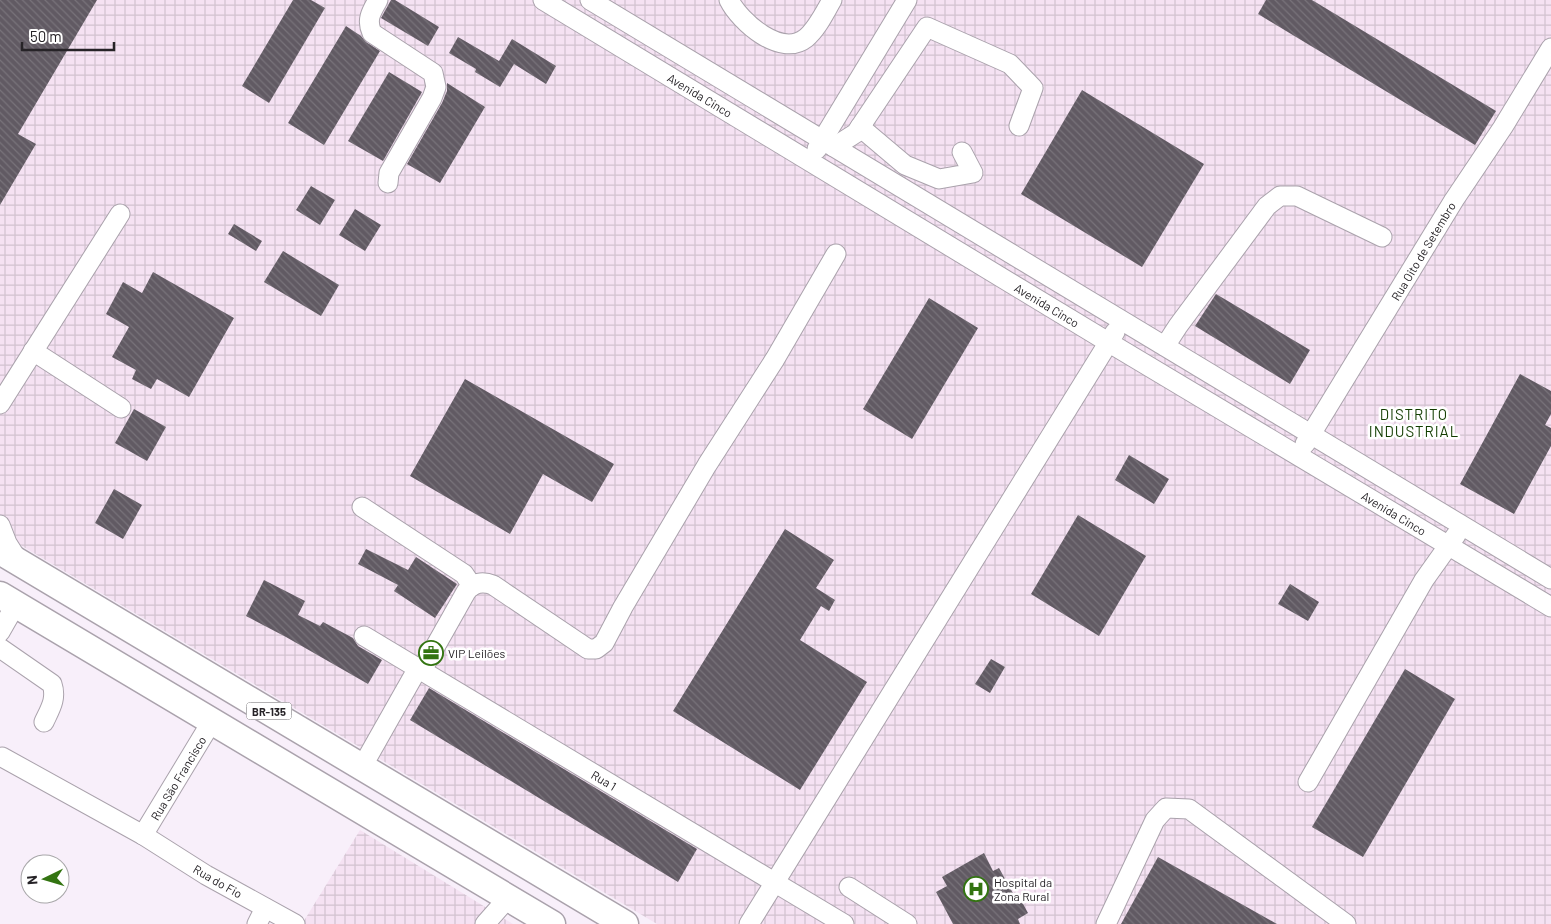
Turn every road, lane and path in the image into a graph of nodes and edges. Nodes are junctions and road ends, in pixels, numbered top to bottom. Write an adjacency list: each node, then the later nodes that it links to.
1 (378, 0): 13 (street)
2 (543, 0): 12 (street, Avenida Cinco)
3 (590, 0): 10 (street, Avenida Cinco)
4 (729, 0): 5 (street)
5 (832, 0)
6 (907, 0): 10 (street)
7 (1551, 48): 23 (street, Rua Oito de Setembro)
8 (1019, 126): 9 (street)
9 (860, 127): 10 (street); 11 (street)
10 (829, 143): 12 (street); 17 (street, Avenida Cinco)
11 (962, 152)
12 (810, 161): 18 (street, Avenida Cinco)
13 (388, 183)
14 (120, 214): 20 (street)
15 (1382, 237): 19 (street)
16 (836, 254): 31 (street)
17 (1122, 320): 18 (street); 19 (street, Avenida Cinco)
18 (1108, 342): 24 (street, Avenida Cinco); 44 (street)
19 (1165, 346): 23 (street, Avenida Cinco)
20 (34, 351): 21 (street); 22 (street)
21 (0, 404)
22 (121, 408)
23 (1312, 434): 24 (street, Rua Oito de Setembro); 27 (street, Avenida Cinco)
24 (1298, 455): 28 (street, Avenida Cinco)
25 (362, 507): 31 (street)
26 (0, 525): 29 (street)
27 (1462, 526): 28 (street); 30 (street, Avenida Cinco)
28 (1449, 546): 33 (street, Avenida Cinco); 42 (street)
29 (10, 557): 41 (highway, BR-135)
30 (1551, 579)
31 (472, 586): 37 (street)
32 (8, 599): 34 (street); 38 (highway)
33 (1551, 607)
34 (0, 632)
35 (364, 636): 37 (street, Rua 1)
36 (0, 648): 39 (street)
37 (420, 669): 41 (street); 44 (street, Rua 1)
38 (212, 721): 43 (street, Rua São Francisco); 46 (highway)
39 (44, 722)
40 (2, 758): 43 (street, Rua do Fio)
41 (362, 767): 51 (highway, BR-135)
42 (1308, 782)
43 (143, 835): 47 (street, Rua do Fio)
44 (775, 883): 52 (street); 53 (street, Rua 1)
45 (849, 887): 54 (street)
46 (508, 898): 49 (street); 50 (highway)
47 (261, 916): 48 (street, Rua do Fio)
48 (295, 924)
49 (485, 924)
50 (552, 924)
51 (625, 924)
52 (749, 924)
53 (844, 924)
54 (906, 924)
55 (1106, 924): 56 (street)
56 (1346, 924)

